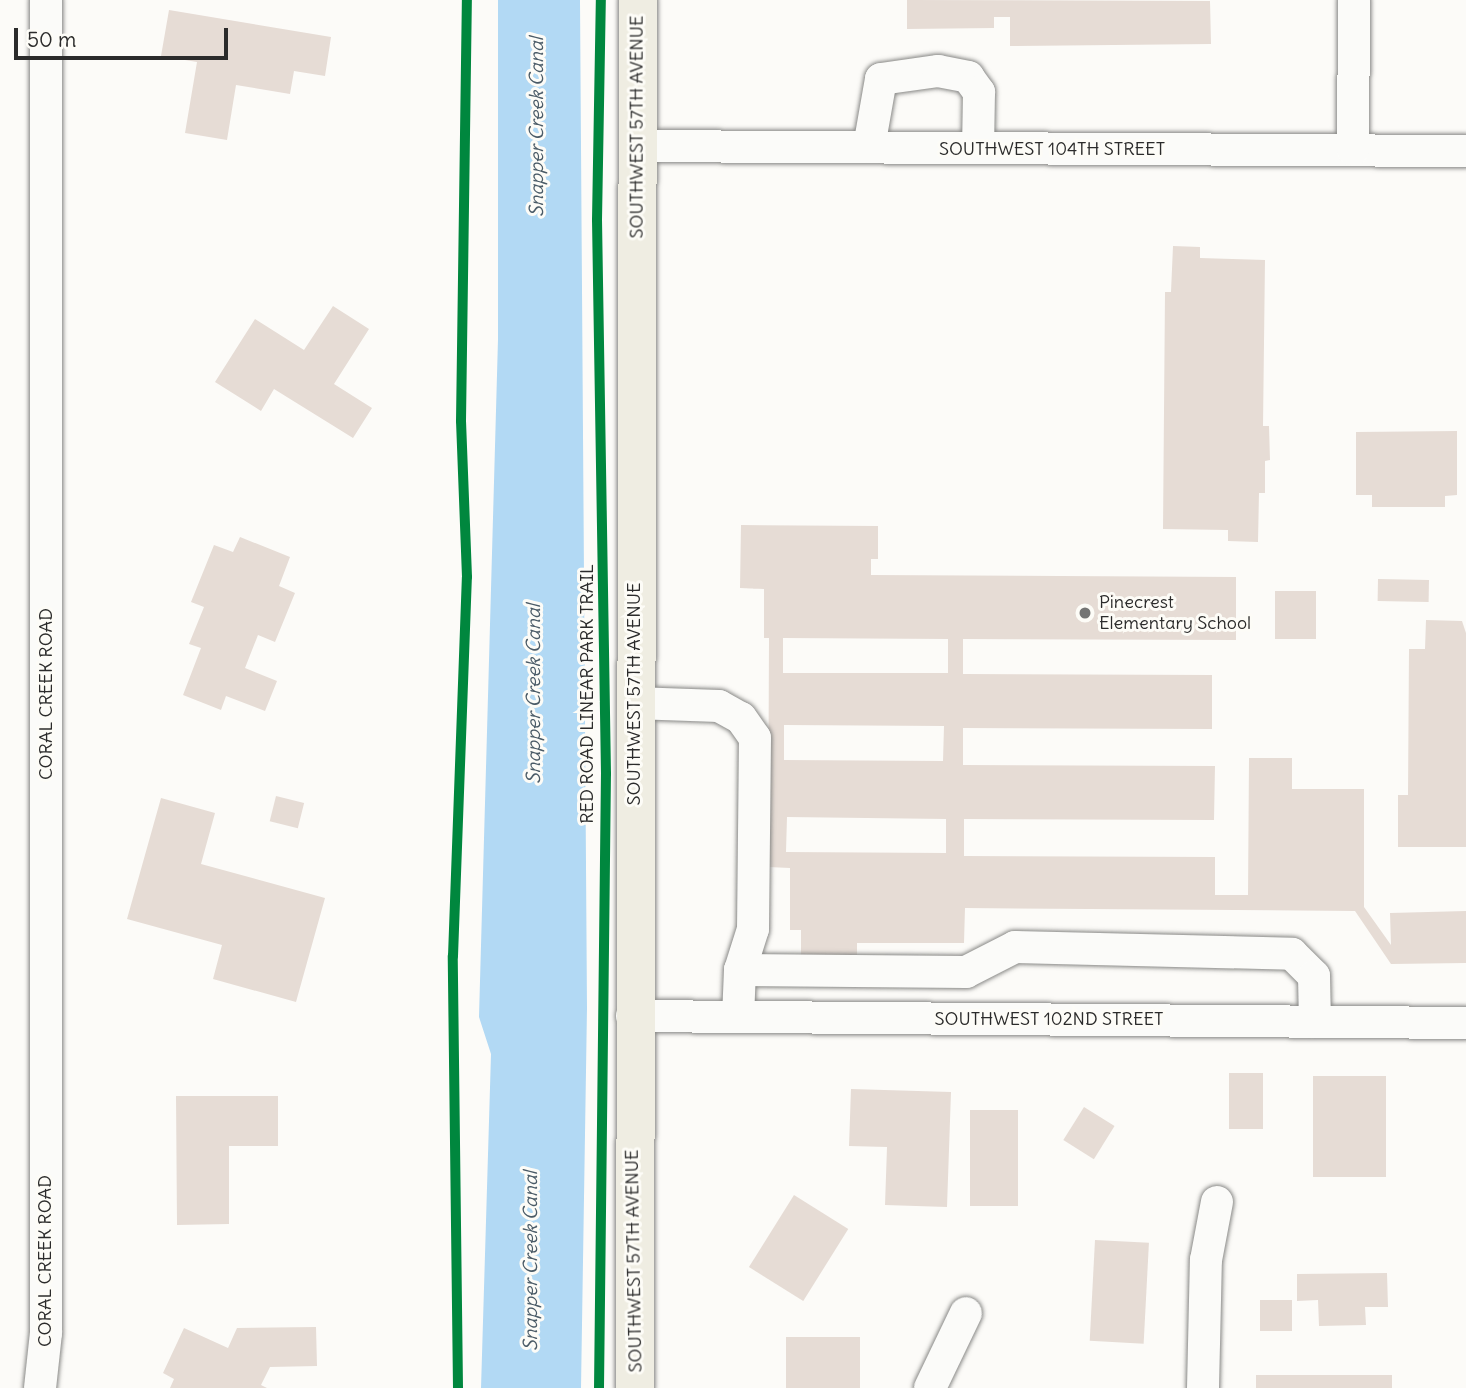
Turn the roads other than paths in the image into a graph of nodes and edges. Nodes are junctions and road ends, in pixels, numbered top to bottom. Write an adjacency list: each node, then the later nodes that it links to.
1 (46, 0): 19 (street, CORAL CREEK ROAD)
2 (638, 0): 4 (main road, SOUTHWEST 57TH AVENUE)
3 (1354, 0): 7 (street)
4 (637, 146): 5 (street, SOUTHWEST 104TH STREET); 9 (main road, SOUTHWEST 57TH AVENUE)
5 (869, 147): 6 (street, SOUTHWEST 104TH STREET); 6 (street)
6 (978, 148): 7 (street, SOUTHWEST 104TH STREET)
7 (1353, 150): 8 (street, SOUTHWEST 104TH STREET)
8 (1466, 151)
9 (634, 703): 10 (street); 12 (main road, SOUTHWEST 57TH AVENUE)
10 (740, 970): 11 (street); 13 (street)
11 (872, 971): 14 (street); 15 (street)
12 (632, 1016): 13 (street, SOUTHWEST 102ND STREET); 20 (main road, SOUTHWEST 57TH AVENUE)
13 (737, 1017): 14 (street, SOUTHWEST 102ND STREET)
14 (870, 1018): 15 (street, SOUTHWEST 102ND STREET)
15 (1315, 1021): 16 (street, SOUTHWEST 102ND STREET)
16 (1466, 1023)
17 (1217, 1202): 22 (street)
18 (966, 1313): 21 (street)
19 (40, 1388)
20 (635, 1388)
21 (930, 1388)
22 (1203, 1388)

